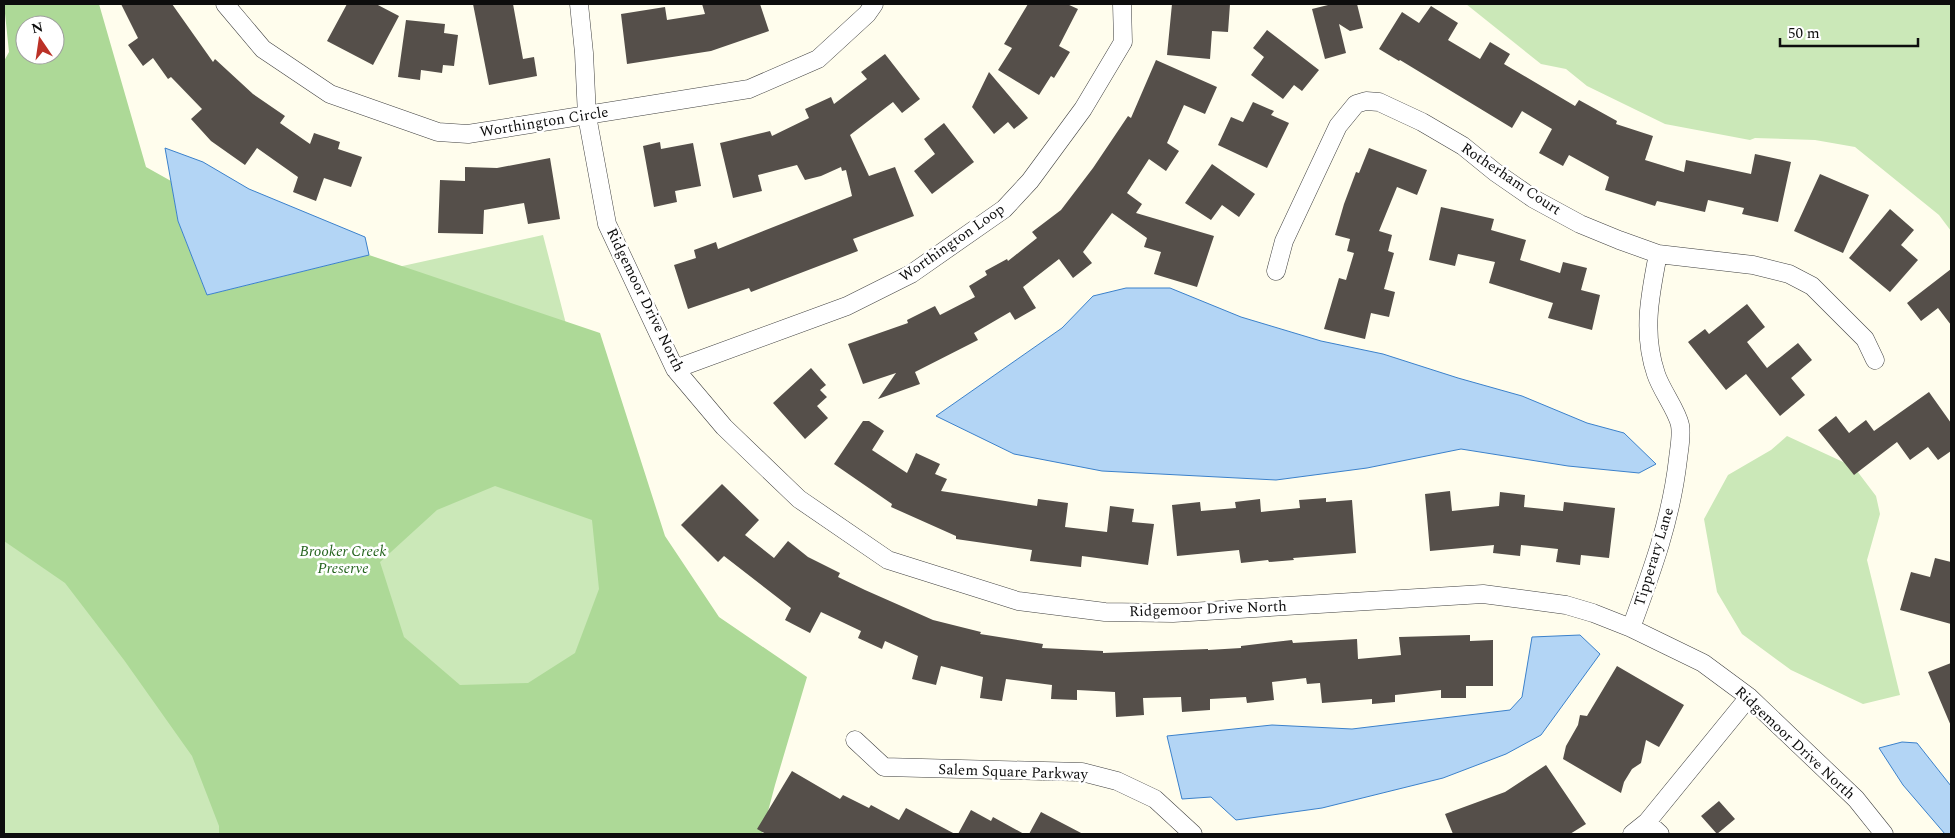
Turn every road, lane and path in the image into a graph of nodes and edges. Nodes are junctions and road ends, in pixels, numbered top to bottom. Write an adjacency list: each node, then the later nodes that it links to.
1 (225, 4): 5 (street, Worthington Circle)
2 (578, 4): 5 (street, Ridgemoor Drive North)
3 (874, 4): 5 (street, Worthington Circle)
4 (1122, 4): 9 (street, Worthington Loop)
5 (587, 116): 9 (street, Ridgemoor Drive North)
6 (1658, 254): 7 (street, Rotherham Court); 8 (street, Rotherham Court); 10 (street, Tipperary Lane)
7 (1276, 271)
8 (1875, 360)
9 (675, 370): 10 (street, Ridgemoor Drive North)
10 (1631, 628): 11 (street, Ridgemoor Drive North)
11 (1749, 697): 13 (street); 17 (street, Ridgemoor Drive North)
12 (855, 740): 14 (street, Salem Square Parkway)
13 (1647, 822): 15 (street); 16 (street)
14 (1193, 834)
15 (1632, 834)
16 (1660, 834)
17 (1884, 834)

